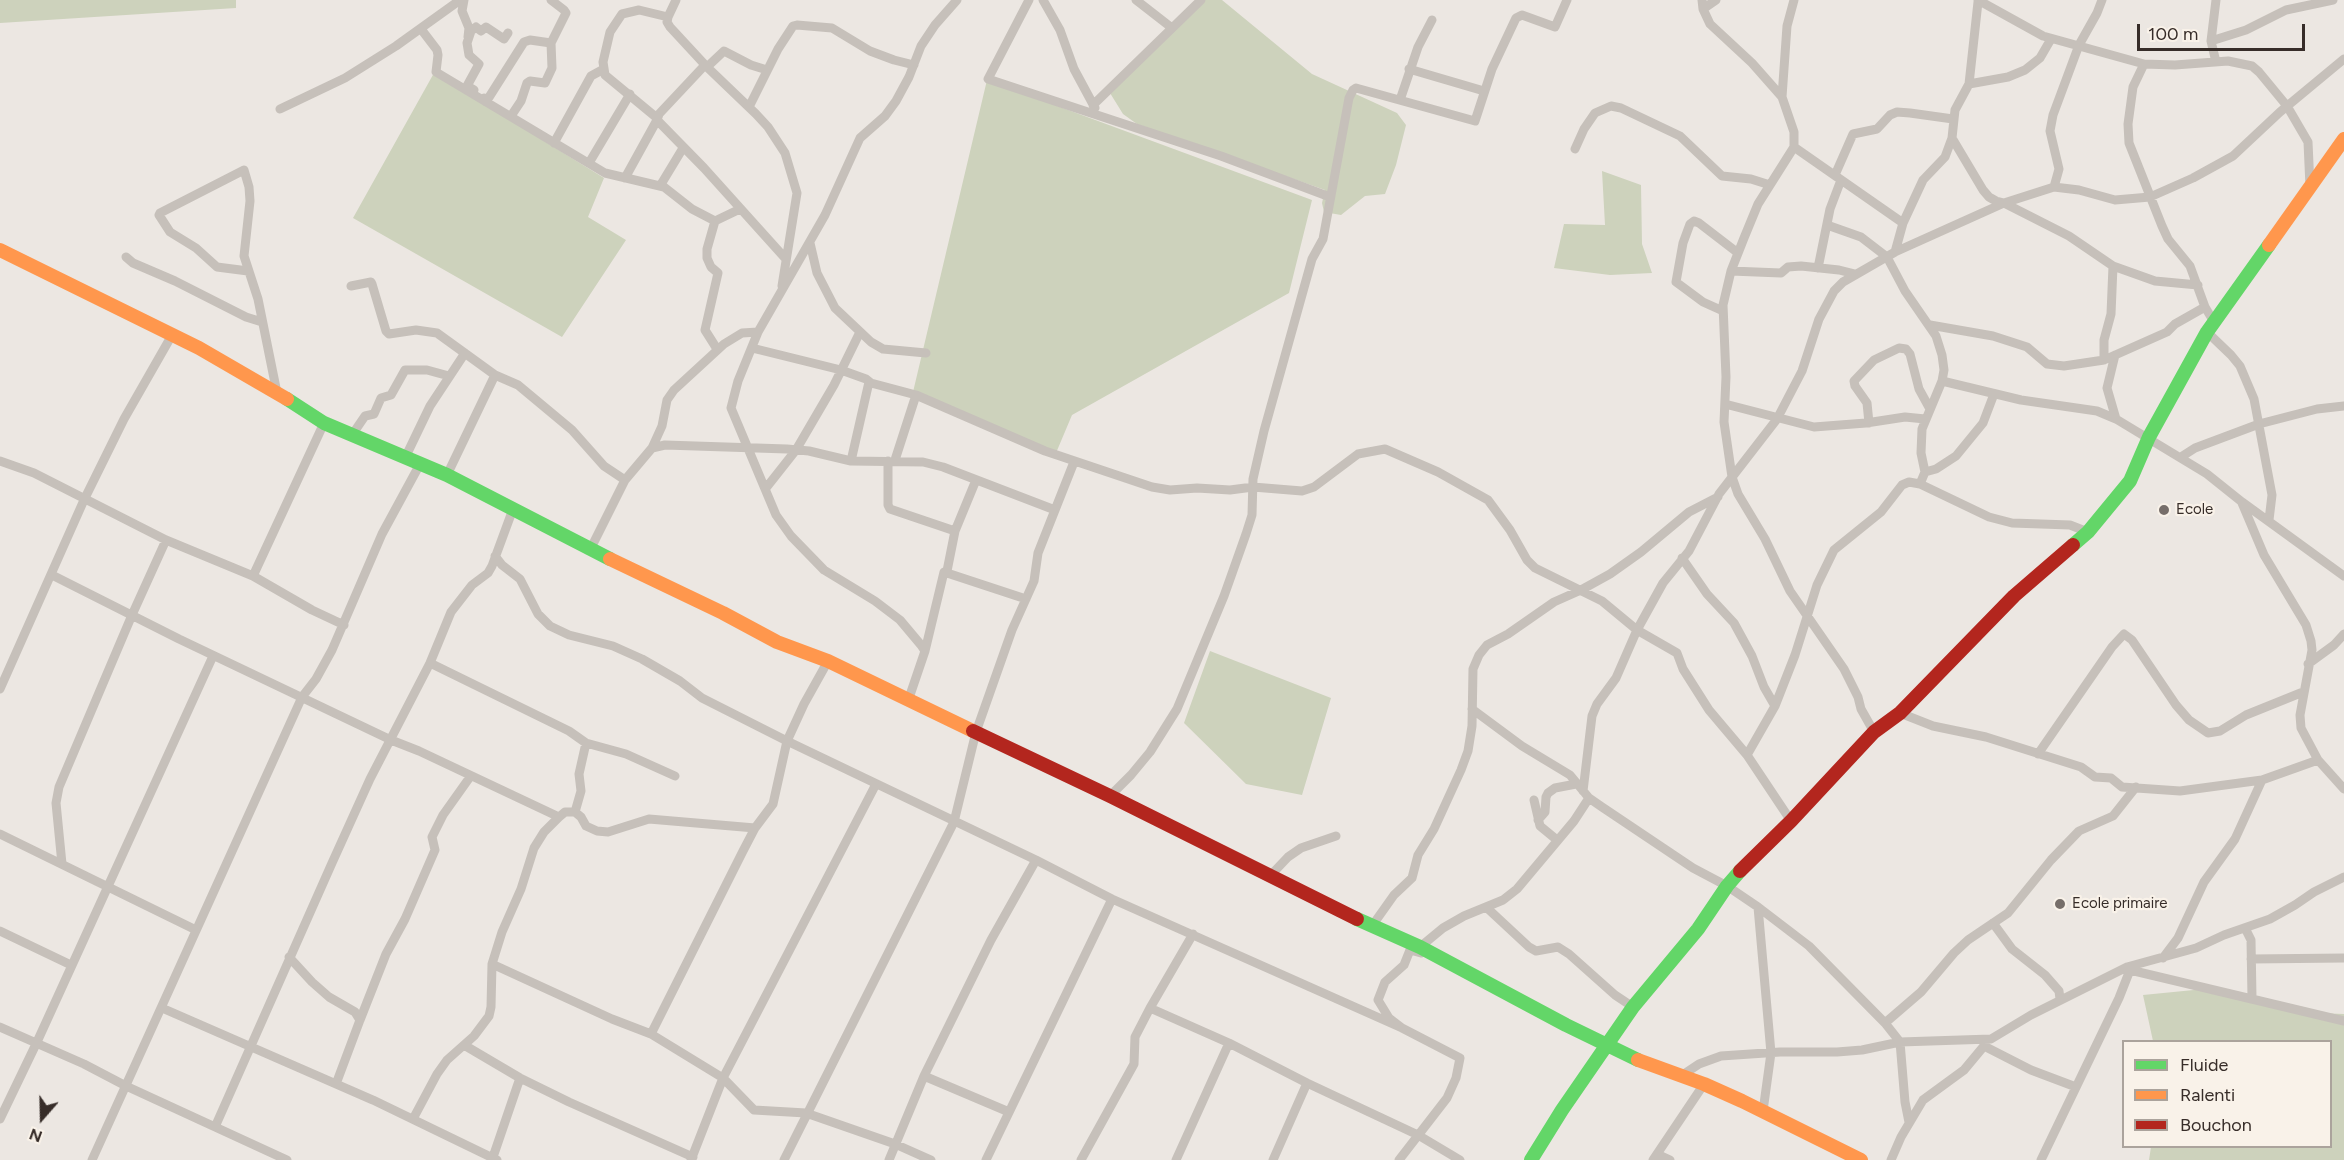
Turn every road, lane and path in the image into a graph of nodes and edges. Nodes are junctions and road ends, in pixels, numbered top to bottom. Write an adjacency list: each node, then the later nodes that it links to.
1 (462, 0): 21 (street); 23 (street)
2 (551, 0): 16 (street)
3 (676, 0): 18 (street)
4 (957, 0): 31 (street)
5 (1029, 0): 46 (street)
6 (1043, 0): 42 (street)
7 (1136, 0): 20 (street)
8 (1201, 0): 20 (street)
9 (1566, 0): 37 (street)
10 (1716, 0): 17 (street)
11 (1794, 0): 39 (street)
12 (2102, 0): 27 (street)
13 (2216, 0): 25 (street)
14 (2333, 0): 25 (street)
15 (1978, 1): 24 (street); 36 (street)
16 (567, 5): 26 (street)
17 (1703, 5): 39 (street)
18 (668, 17): 32 (street); 34 (street)
19 (1432, 20): 33 (street)
20 (1172, 28): 42 (street)
21 (421, 29): 41 (street); 45 (street)
22 (508, 33): 23 (street)
23 (468, 37): 41 (street)
24 (2051, 39): 27 (street); 36 (street)
25 (2211, 41): 29 (street)
26 (551, 43): 41 (street); 47 (street)
27 (2079, 45): 30 (street); 61 (street)
28 (2344, 59): 43 (street)
29 (2216, 62): 30 (street); 43 (street)
30 (2144, 64): 64 (street)
31 (914, 65): 35 (street); 70 (street)
32 (706, 66): 35 (street); 44 (street); 48 (street)
33 (1409, 69): 37 (street); 40 (street)
34 (602, 70): 38 (street); 51 (street)
35 (767, 70): 44 (street)
36 (1969, 84): 49 (street)
37 (1484, 92): 40 (street)
38 (630, 94): 48 (street); 56 (street)
39 (1782, 97): 53 (street)
40 (1401, 100): 63 (street)
41 (486, 102): 47 (street)
42 (1093, 105): 46 (street)
43 (2286, 106): 62 (street); 64 (street)
44 (749, 107): 75 (street)
45 (280, 109)
46 (1100, 115): 63 (street)
47 (511, 116): 51 (street)
48 (657, 119): 54 (street); 57 (street)
49 (1953, 119): 50 (street); 58 (street)
50 (1952, 138): 65 (street); 68 (street)
51 (554, 142): 56 (street)
52 (2343, 144): 62 (street)
53 (1794, 147): 58 (street); 59 (street)
54 (683, 148): 60 (street); 66 (street)
55 (1575, 149): 59 (street)
56 (589, 163): 57 (street)
57 (625, 178): 60 (street)
58 (1838, 178): 68 (street); 69 (street)
59 (1770, 185): 72 (street)
60 (660, 186): 67 (street)
61 (2054, 187): 64 (street); 65 (street)
62 (2310, 187): 88 (street)
63 (1330, 197): 134 (street)
64 (2150, 197): 81 (street)
65 (2004, 203): 73 (street); 76 (street)
66 (740, 209): 67 (street); 75 (street)
67 (715, 221): 93 (street)
68 (1903, 223): 73 (street)
69 (1827, 225): 73 (street); 77 (street)
70 (810, 243): 83 (street); 90 (street)
71 (0, 250): 91 (street)
72 (1738, 253): 79 (street); 85 (street)
73 (1891, 254): 80 (street); 87 (street)
74 (126, 258): 86 (street)
75 (785, 258): 83 (street)
76 (2113, 266): 81 (street); 97 (street)
77 (1818, 268): 79 (street); 80 (street)
78 (248, 270): 78 (street); 86 (street)
79 (1731, 271): 85 (street)
80 (1855, 274): 109 (street)
81 (2198, 285): 84 (street)
82 (351, 286): 94 (street)
83 (781, 291): 89 (street)
84 (2205, 307): 88 (street); 96 (street)
85 (1723, 311): 106 (street)
86 (262, 322): 103 (street)
87 (1930, 325): 97 (street); 101 (street)
88 (2211, 327): 114 (street); 116 (street)
89 (758, 332): 92 (street); 93 (street)
90 (860, 332): 95 (street); 98 (street)
91 (172, 335): 103 (street); 136 (street)
92 (752, 348): 98 (street); 117 (street)
93 (717, 349): 118 (street)
94 (465, 353): 99 (street); 100 (street)
95 (926, 353)
96 (2115, 355): 97 (street); 111 (street)
97 (2104, 360)
98 (841, 370): 102 (street); 119 (street)
99 (495, 375): 128 (street); 130 (street)
100 (449, 376): 115 (street); 121 (street)
101 (1942, 381): 104 (street); 108 (street)
102 (869, 382): 105 (street); 122 (street)
103 (277, 393): 112 (street)
104 (1994, 394): 111 (street); 127 (street)
105 (916, 395): 123 (street); 124 (street)
106 (1725, 404): 109 (street); 129 (street)
107 (2343, 405): 114 (street)
108 (1930, 409): 110 (street); 113 (street)
109 (1777, 419): 113 (street); 129 (street)
110 (1925, 419): 113 (street); 127 (street)
111 (2116, 419): 116 (street)
112 (324, 423): 115 (street); 149 (street)
113 (1869, 423)
114 (2259, 424): 120 (street); 140 (street)
115 (352, 435): 121 (street)
116 (2149, 437): 120 (street); 142 (street)
117 (748, 447): 118 (street); 119 (street); 133 (street)
118 (652, 448): 130 (street)
119 (796, 450): 122 (street); 133 (street)
120 (2181, 457): 137 (street)
121 (405, 458): 126 (street)
122 (851, 461): 123 (street)
123 (892, 461): 131 (street); 141 (street)
124 (1074, 462): 134 (street); 139 (street)
125 (0, 463): 136 (street)
126 (420, 464): 128 (street); 155 (street)
127 (1925, 472): 132 (street)
128 (447, 475): 138 (street)
129 (1732, 477): 135 (street); 154 (street)
130 (626, 480): 144 (street)
131 (976, 480): 139 (street); 141 (street)
132 (1920, 483): 142 (street); 154 (street)
133 (766, 488): 158 (street)
134 (1253, 488): 151 (street); 186 (street)
135 (1718, 497): 146 (street); 151 (street)
136 (84, 500): 143 (street); 148 (street)
137 (2242, 502): 140 (street); 162 (street)
138 (513, 509): 144 (street); 145 (street)
139 (1055, 510): 152 (street)
140 (2269, 520): 150 (street)
141 (956, 531): 147 (street)
142 (2088, 532): 169 (street)
143 (166, 540): 149 (street); 153 (street)
144 (590, 550): 160 (street)
145 (495, 556): 161 (street); 173 (street)
146 (1682, 558): 156 (street); 167 (street)
147 (947, 572): 152 (street); 158 (street)
148 (52, 575): 153 (street); 163 (street)
149 (253, 576): 155 (street)
150 (2344, 576)
151 (1581, 590): 156 (street); 168 (street)
152 (1026, 599): 170 (street)
153 (132, 615): 159 (street); 198 (street)
154 (1808, 615): 167 (street); 171 (street)
155 (344, 625): 165 (street)
156 (1637, 630): 176 (street); 185 (street)
157 (2344, 634): 162 (street)
158 (925, 651): 166 (street)
159 (213, 656): 165 (street); 202 (street)
160 (828, 662): 166 (street); 173 (street)
161 (430, 663): 172 (street); 174 (street)
162 (2308, 664): 164 (street)
163 (0, 689)
164 (2303, 692): 175 (street); 177 (street)
165 (302, 697): 172 (street); 209 (street)
166 (908, 701): 170 (street)
167 (1775, 706): 176 (street)
168 (1472, 709): 182 (street); 207 (street)
169 (1900, 713): 171 (street); 175 (street)
170 (976, 732): 186 (street); 192 (street)
171 (1874, 732): 191 (street)
172 (391, 740): 179 (street); 213 (street)
173 (787, 741): 181 (street); 193 (street)
174 (586, 743): 178 (street); 188 (street)
175 (2038, 754): 183 (street)
176 (1747, 755): 191 (street)
177 (2319, 760): 180 (street); 184 (street)
178 (675, 776)
179 (470, 777): 189 (street); 226 (street)
180 (2262, 780): 183 (street); 215 (street)
181 (876, 784): 192 (street); 243 (street)
182 (1576, 784): 185 (street); 190 (street)
183 (2136, 787): 206 (street)
184 (2344, 789)
185 (1586, 795): 196 (street); 201 (street)
186 (1110, 796): 199 (street)
187 (1534, 800): 190 (street)
188 (575, 812): 189 (street); 193 (street)
189 (559, 817): 219 (street)
190 (1538, 820): 196 (street)
191 (1791, 821): 201 (street)
192 (954, 822): 197 (street); 251 (street)
193 (755, 828): 231 (street)
194 (0, 834): 198 (street)
195 (1336, 836): 199 (street)
196 (1557, 840): 204 (street)
197 (1036, 860): 203 (street); 240 (street)
198 (62, 864): 202 (street)
199 (1270, 876): 207 (street)
200 (2344, 877): 208 (street)
201 (1727, 886): 205 (street); 223 (street)
202 (108, 888): 209 (street); 218 (street)
203 (1112, 899): 211 (street); 250 (street)
204 (1486, 907): 212 (street); 223 (street)
205 (1758, 907): 228 (street); 239 (street)
206 (1993, 923): 222 (street); 228 (street)
207 (1372, 926): 212 (street)
208 (2245, 928): 215 (street); 217 (street)
209 (196, 930): 224 (street)
210 (0, 931): 218 (street)
211 (1193, 934): 225 (street); 230 (street)
212 (1420, 947): 214 (street)
213 (289, 957): 226 (street); 238 (street)
214 (1440, 958): 230 (street); 237 (street)
215 (2163, 958): 220 (street)
216 (2344, 958): 217 (street)
217 (2251, 959): 221 (street)
218 (71, 964): 232 (street)
219 (492, 964): 231 (street); 236 (street)
220 (2129, 969): 221 (street); 222 (street); 248 (street)
221 (2252, 998): 227 (street)
222 (2060, 999): 235 (street)
223 (1634, 1007): 237 (street)
224 (162, 1008): 238 (street); 247 (street)
225 (1150, 1008): 234 (street); 267 (street)
226 (360, 1020): 244 (street)
227 (2344, 1021)
228 (1886, 1023): 233 (street)
229 (0, 1027): 232 (street)
230 (1402, 1028): 256 (street)
231 (651, 1034): 243 (street)
232 (37, 1042): 247 (street); 252 (street)
233 (1900, 1042): 235 (street); 239 (street); 254 (street)
234 (1229, 1043): 245 (street); 268 (street)
235 (1988, 1043): 248 (street); 254 (street)
236 (464, 1045): 242 (street); 253 (street)
237 (1608, 1045): 241 (street); 272 (street)
238 (249, 1046): 244 (street); 255 (street)
239 (1771, 1053): 241 (street); 249 (street)
240 (924, 1076): 250 (street); 257 (street)
241 (1681, 1076): 246 (street)
242 (520, 1078): 259 (street); 260 (street)
243 (723, 1078): 251 (street); 260 (street)
244 (336, 1083): 253 (street)
245 (1307, 1083): 256 (street); 269 (street)
246 (1704, 1084): 249 (street); 258 (street)
247 (126, 1086): 255 (street); 261 (street)
248 (2076, 1087): 276 (street)
249 (1763, 1111): 274 (street)
250 (1010, 1112): 266 (street)
251 (806, 1113): 257 (street); 263 (street)
252 (0, 1119)
253 (413, 1119): 259 (street)
254 (1909, 1122): 275 (street)
255 (215, 1127): 262 (street)
256 (1418, 1135): 270 (street); 271 (street)
257 (895, 1144): 264 (street); 265 (street)
258 (1655, 1157): 273 (street)
259 (494, 1159)
260 (692, 1159)
261 (92, 1160)
262 (286, 1160)
263 (784, 1160)
264 (889, 1160)
265 (931, 1160)
266 (986, 1160)
267 (1081, 1160)
268 (1176, 1160)
269 (1273, 1160)
270 (1399, 1160)
271 (1460, 1160)
272 (1531, 1160)
273 (1670, 1160)
274 (1861, 1160)
275 (1891, 1160)
276 (2041, 1160)

